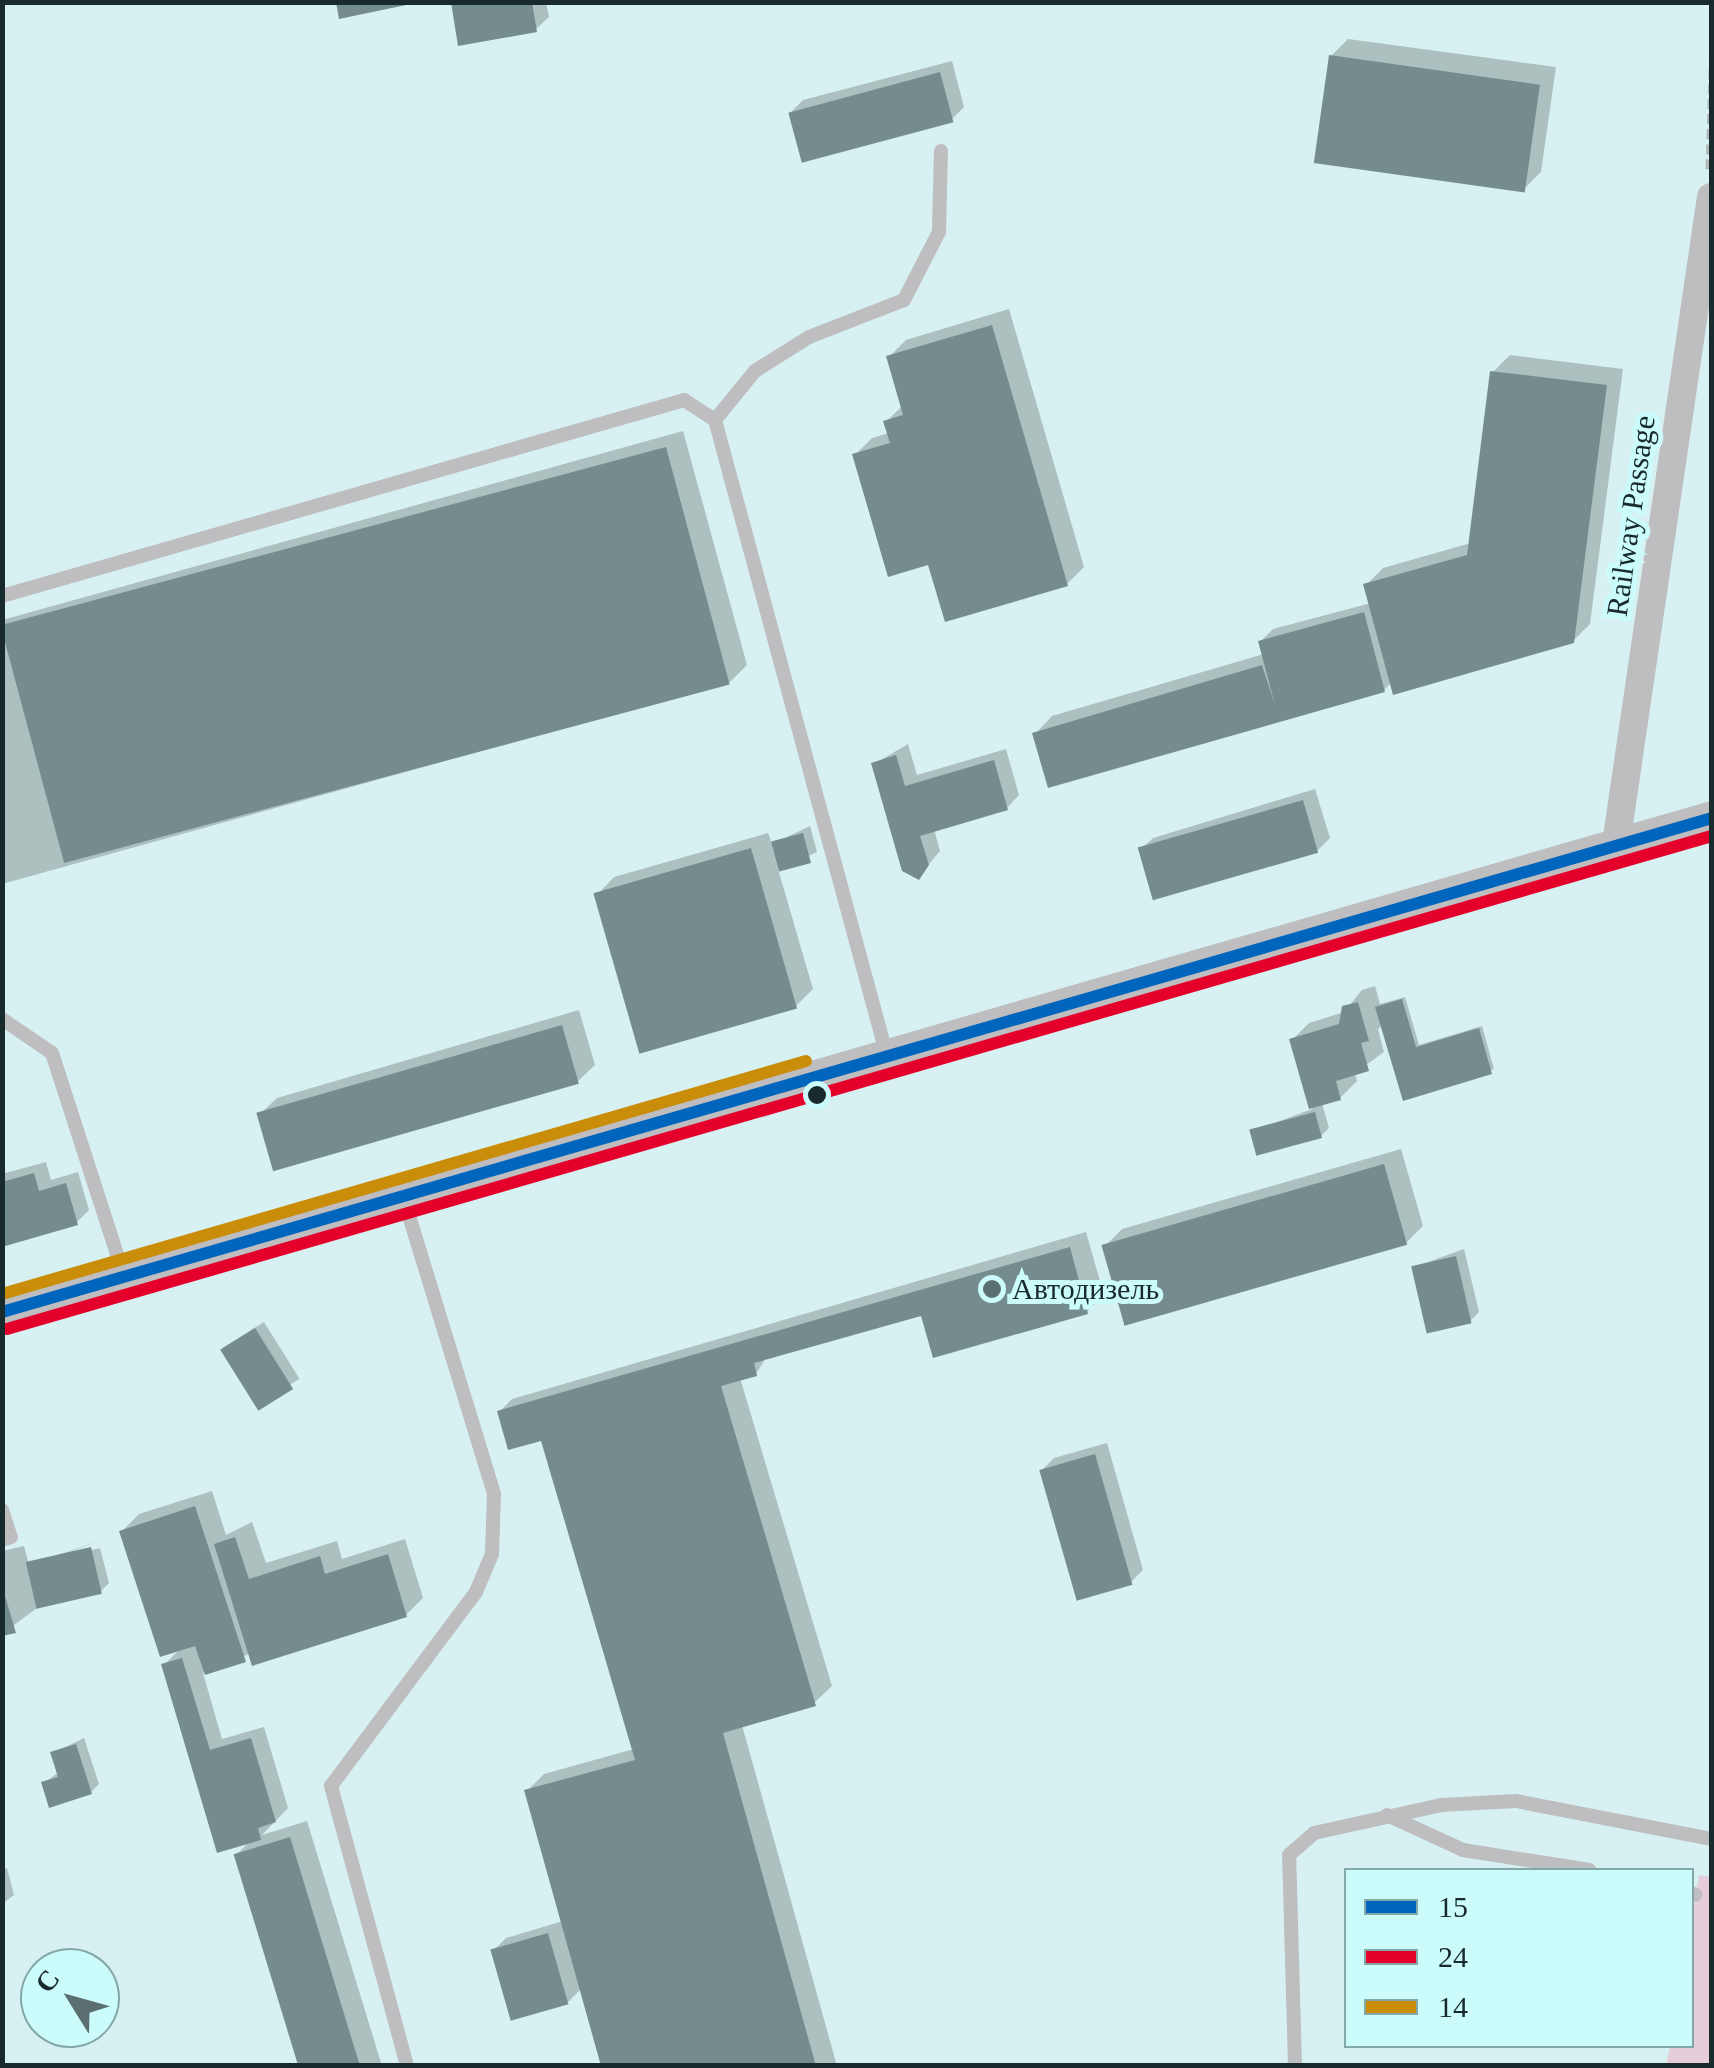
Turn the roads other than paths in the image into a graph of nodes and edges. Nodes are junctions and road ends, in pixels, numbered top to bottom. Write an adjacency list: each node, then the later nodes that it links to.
1 (942, 152): 3 (lane)
2 (1711, 197): 6 (street, Railway Passage)
3 (715, 420): 4 (lane); 8 (lane)
4 (2, 596)
5 (1712, 818): 6 (street)
6 (1616, 844): 8 (street)
7 (2, 1019): 10 (lane)
8 (887, 1056): 9 (street)
9 (403, 1196): 10 (street); 17 (lane)
10 (124, 1277): 11 (street)
11 (2, 1312)
12 (2, 1510): 13 (lane)
13 (2, 1540)
14 (1387, 1815): 15 (lane); 16 (lane); 18 (lane)
15 (1712, 1839)
16 (1576, 1868)
17 (406, 2066)
18 (1296, 2066)

